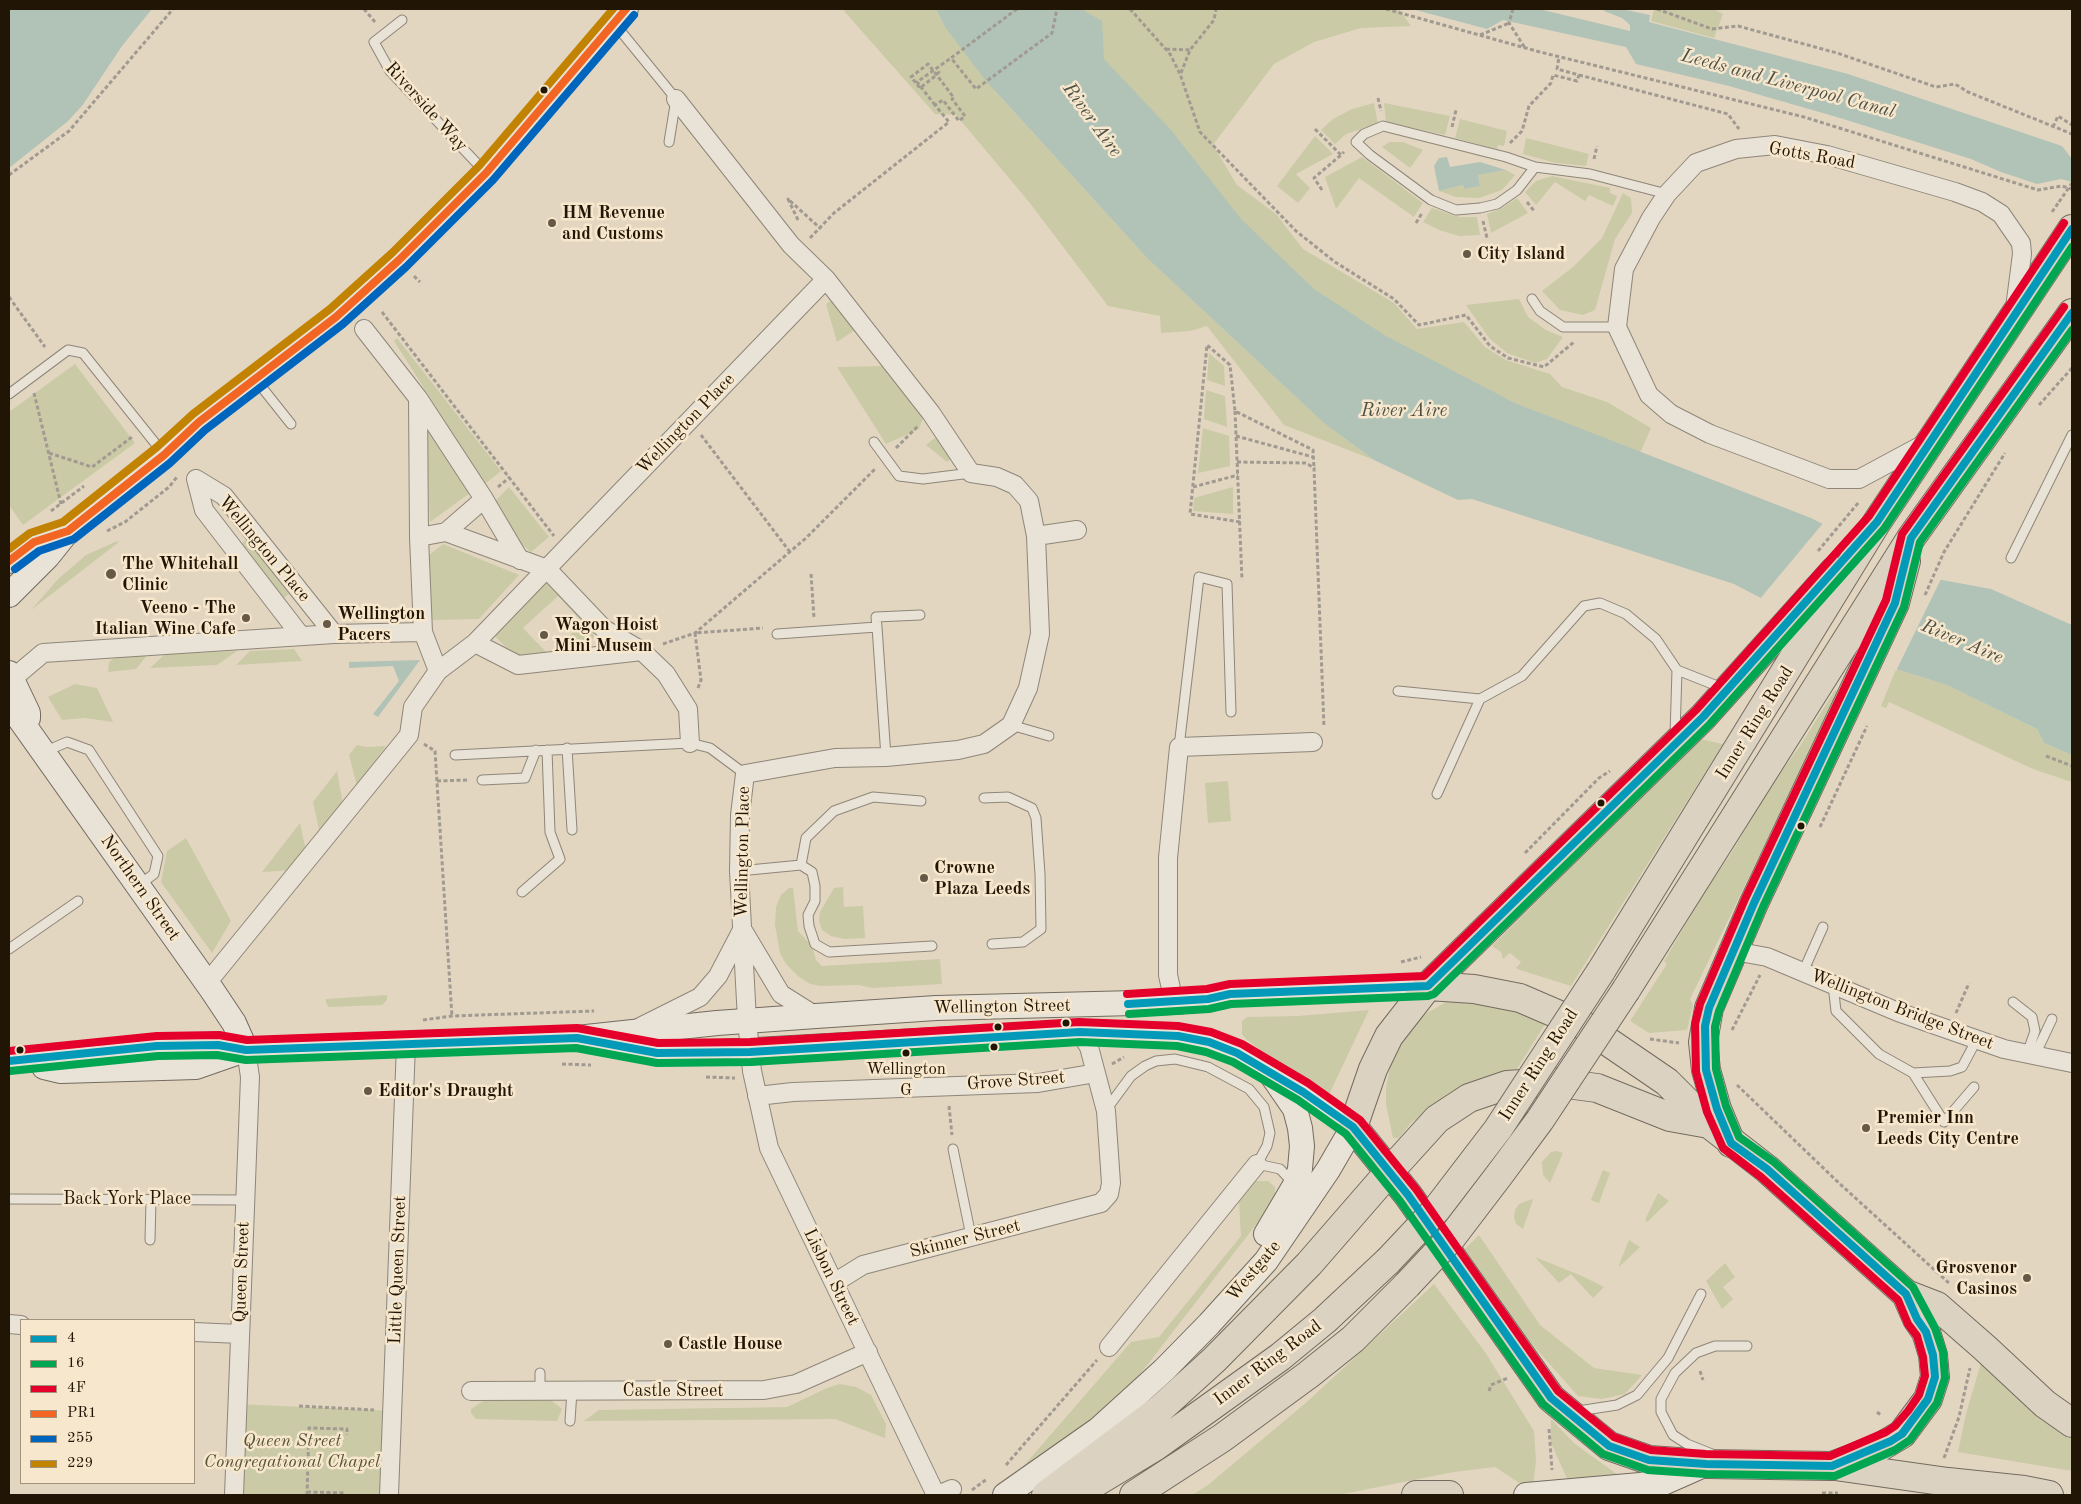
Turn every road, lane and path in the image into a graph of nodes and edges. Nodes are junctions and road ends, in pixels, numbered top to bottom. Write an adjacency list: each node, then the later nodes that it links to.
1 (173, 9): 34 (path)
2 (1017, 9): 17 (path)
3 (1058, 9): 17 (path)
4 (1130, 9): 14 (path)
5 (1216, 9): 15 (path)
6 (1386, 9): 12 (path)
7 (1512, 9): 11 (path)
8 (1656, 9): 24 (path)
9 (620, 16): 21 (lane); 33 (street)
10 (402, 20): 33 (lane, Riverside Way)
11 (1509, 23): 12 (path); 13 (path)
12 (1480, 35): 13 (path)
13 (1525, 48): 16 (path)
14 (1166, 49): 15 (path); 19 (path)
15 (1190, 50): 19 (path)
16 (1560, 57): 20 (path); 37 (path)
17 (951, 58): 18 (path)
18 (937, 69): 22 (path); 22 (path)
19 (1180, 74): 51 (path)
20 (1579, 75): 29 (path); 31 (path)
21 (676, 99): 27 (lane); 44 (street)
22 (935, 106): 41 (path)
23 (2072, 125): 24 (path)
24 (2053, 127): 26 (path)
25 (1315, 128): 30 (path)
26 (2072, 134)
27 (669, 142)
28 (1356, 142): 30 (path); 31 (lane); 32 (lane)
29 (1753, 147): 38 (street, Gotts Road); 49 (street, Gotts Road)
30 (1340, 155): 36 (path)
31 (1506, 157): 32 (lane)
32 (1535, 167): 38 (lane)
33 (486, 173): 56 (street)
34 (9, 175)
35 (2072, 183): 39 (path, bridge)
36 (1322, 190)
37 (2072, 190)
38 (1667, 194): 50 (street, Gotts Road)
39 (2059, 202)
40 (800, 224): 41 (path)
41 (821, 228): 43 (path)
42 (2072, 228): 49 (main road)
43 (804, 232)
44 (826, 279): 61 (street); 62 (street, Wellington Place)
45 (9, 297): 53 (path)
46 (1532, 299): 51 (lane)
47 (382, 312): 79 (path)
48 (2072, 312): 87 (main road, Inner Ring Road)
49 (2015, 314): 66 (main road)
50 (1618, 326): 51 (lane); 66 (street)
51 (1582, 327)
52 (364, 329): 58 (street)
53 (54, 360): 55 (lane); 64 (lane)
54 (2072, 368): 59 (path)
55 (30, 378): 57 (lane); 69 (path)
56 (256, 380): 63 (lane); 70 (street)
57 (9, 394)
58 (418, 398): 78 (street); 86 (street)
59 (2037, 407)
60 (1235, 411): 71 (path); 71 (path); 77 (path)
61 (931, 413): 72 (path); 75 (street)
62 (690, 421): 88 (path); 93 (street, Wellington Place)
63 (291, 424)
64 (144, 428): 69 (path); 70 (lane)
65 (2072, 435): 90 (lane)
66 (1933, 440): 81 (main road)
67 (874, 442): 72 (lane)
68 (2010, 445): 89 (path)
69 (48, 453): 83 (path)
70 (164, 455): 83 (street)
71 (1313, 457): 74 (path)
72 (886, 458): 75 (lane); 88 (path)
73 (1237, 462): 74 (path)
74 (1314, 468): 120 (path)
75 (970, 473): 85 (street)
76 (1238, 475): 77 (path)
77 (1193, 487): 80 (path)
78 (484, 499): 84 (street); 91 (street)
79 (544, 521)
80 (1240, 522)
81 (1878, 522): 109 (main road, Westgate); 237 (main road, Inner Ring Road, bridge)
82 (1076, 530): 85 (street)
83 (68, 531): 92 (street); 95 (street)
84 (446, 532): 86 (street); 91 (street)
85 (1036, 536): 117 (street)
86 (419, 537): 99 (street)
87 (1912, 538): 150 (main road); 231 (main road, Inner Ring Road, bridge)
88 (790, 552): 100 (path)
89 (1944, 552)
90 (2011, 558)
91 (520, 560): 93 (street)
92 (9, 561)
93 (547, 569): 104 (street, Wellington Place); 105 (street)
94 (811, 574): 98 (path)
95 (12, 591)
96 (920, 615): 97 (lane)
97 (877, 627): 98 (lane); 130 (lane)
98 (815, 631): 102 (lane)
99 (423, 632): 101 (street); 107 (street)
100 (695, 633): 102 (path); 105 (path); 113 (path)
101 (334, 634): 103 (street); 103 (street, Wellington Place)
102 (778, 634)
103 (301, 636): 108 (street)
104 (475, 643): 105 (street); 107 (street, Wellington Place)
105 (642, 650): 113 (street)
106 (1677, 670): 109 (lane); 111 (lane); 122 (lane)
107 (438, 671): 118 (street, Wellington Place)
108 (10, 676): 116 (street, Northern Street)
109 (1728, 690): 122 (main road, Westgate)
110 (1398, 691): 111 (lane)
111 (1480, 699): 135 (lane)
112 (9, 704): 116 (street, Northern Street)
113 (688, 709): 121 (street)
114 (1231, 712): 123 (lane)
115 (1869, 721): 138 (path)
116 (18, 725): 127 (street, Northern Street)
117 (1011, 725): 119 (lane); 130 (street, Wellington Place)
118 (409, 734): 134 (path); 153 (street)
119 (1050, 736)
120 (1313, 742): 123 (street)
121 (690, 743): 124 (lane, Wellington Place); 132 (lane, Wellington Place)
122 (1675, 743): 156 (main road, Westgate)
123 (1179, 747): 157 (street)
124 (567, 748): 126 (lane, Wellington Place); 139 (lane)
125 (536, 750): 126 (lane, Wellington Place); 128 (lane, Wellington Place); 133 (lane)
126 (547, 750): 143 (lane)
127 (44, 752): 142 (street, Northern Street); 142 (lane)
128 (455, 755)
129 (2046, 756): 131 (path)
130 (886, 757): 132 (street, Wellington Place)
131 (2072, 766)
132 (745, 774): 141 (street, Wellington Place)
133 (482, 780): 134 (path)
134 (437, 781): 169 (path)
135 (1437, 794)
136 (984, 798): 147 (lane)
137 (921, 801): 140 (lane)
138 (1820, 827)
139 (572, 830)
140 (801, 865): 141 (lane); 148 (lane)
141 (739, 870): 146 (street, Wellington Place)
142 (138, 885): 153 (street, Northern Street)
143 (522, 892)
144 (78, 901): 149 (lane)
145 (1823, 927): 152 (lane)
146 (742, 930): 159 (street, Wellington Place); 161 (street, Wellington Place); 163 (street, Wellington Place)
147 (992, 944)
148 (932, 946)
149 (9, 948)
150 (1734, 951): 151 (street, Wellington Bridge Street); 189 (main road)
151 (1766, 957): 152 (street, Wellington Bridge Street); 165 (path)
152 (1803, 972): 155 (street, Wellington Bridge Street)
153 (207, 983): 172 (street, Northern Street)
154 (1969, 983): 162 (path)
155 (1833, 985): 162 (street, Wellington Bridge Street); 180 (lane)
156 (1428, 986): 157 (street, Wellington Street); 187 (main road); 188 (main road, Westgate)
157 (1174, 1002): 159 (street, Wellington Street)
158 (2013, 1002): 174 (lane)
159 (816, 1016): 161 (street, Wellington Street)
160 (2052, 1019): 174 (lane)
161 (747, 1020): 163 (street, Wellington Street); 173 (street, Wellington Place)
162 (1948, 1029): 167 (street, Wellington Bridge Street)
163 (631, 1031): 166 (street, Wellington Street)
164 (1080, 1032): 173 (street, Wellington Street); 179 (street, Wellington Street); 181 (street)
165 (1731, 1034)
166 (577, 1038): 169 (street, Wellington Street); 173 (street, Wellington Street)
167 (1977, 1039): 174 (street, Wellington Bridge Street); 180 (lane)
168 (1651, 1040): 171 (path)
169 (453, 1042): 170 (street, Wellington Street)
170 (406, 1044): 172 (street, Wellington Street); 215 (street, Little Queen Street)
171 (1685, 1044)
172 (246, 1050): 175 (street, Wellington Street); 196 (street, Queen Street)
173 (750, 1052): 185 (street, Lisbon Street)
174 (2031, 1054): 176 (street, Wellington Bridge Street)
175 (12, 1061)
176 (2072, 1063)
177 (556, 1064): 178 (path)
178 (594, 1065)
179 (1269, 1072): 188 (street, Wellington Street); 193 (street)
180 (1913, 1073): 184 (lane)
181 (1096, 1074): 183 (street, Grove Street); 186 (street)
182 (1735, 1084): 200 (path)
183 (948, 1086): 185 (street, Grove Street); 190 (path)
184 (1974, 1087)
185 (757, 1096): 199 (street, Lisbon Street)
186 (1106, 1111): 191 (lane); 197 (street, Skinner Street)
187 (1709, 1124): 189 (main road); 192 (main road)
188 (1352, 1127): 192 (main road); 203 (street, Westgate)
189 (1731, 1143): 202 (main road)
190 (953, 1149): 197 (lane)
191 (1257, 1164): 193 (lane); 207 (street)
192 (1389, 1172): 216 (main road); 236 (main road)
193 (1294, 1185): 203 (street)
194 (9, 1199): 195 (lane, Back York Place)
195 (151, 1200): 196 (lane, Back York Place); 198 (lane)
196 (245, 1200): 205 (street, Queen Street)
197 (971, 1236): 199 (street, Skinner Street)
198 (150, 1240)
199 (834, 1283): 209 (street, Lisbon Street)
200 (1956, 1289)
201 (1701, 1294): 216 (lane)
202 (1906, 1294): 208 (main road); 222 (main road)
203 (1209, 1324): 235 (street, Westgate)
204 (195, 1332): 205 (street)
205 (240, 1334): 233 (street, Queen Street)
206 (1747, 1346): 220 (lane)
207 (1109, 1347): 223 (path)
208 (1985, 1348): 218 (main road); 225 (path)
209 (868, 1352): 213 (street, Castle Street); 227 (street, Lisbon Street)
210 (540, 1373): 212 (lane)
211 (471, 1391): 212 (street, Castle Street)
212 (540, 1391): 213 (street, Castle Street)
213 (572, 1391): 217 (lane)
214 (299, 1406): 215 (path)
215 (392, 1411): 234 (street, Little Queen Street)
216 (1567, 1411): 221 (main road)
217 (570, 1421)
218 (2072, 1423)
219 (347, 1435): 229 (path)
220 (1738, 1463): 221 (main road); 222 (main road)
221 (1706, 1464): 226 (street)
222 (1832, 1466): 225 (main road)
223 (1004, 1467)
224 (989, 1478): 227 (path)
225 (1940, 1481): 241 (main road)
226 (1619, 1491): 240 (street)
227 (948, 1493)
228 (1817, 1493): 232 (path)
229 (307, 1494): 230 (path)
230 (345, 1494)
231 (1137, 1494)
232 (1845, 1494)
233 (234, 1495)
234 (389, 1495)
235 (1005, 1495)
236 (1046, 1495)
237 (1075, 1495)
238 (1416, 1495): 239 (main road)
239 (1449, 1495)
240 (1526, 1495)
241 (2049, 1495)

